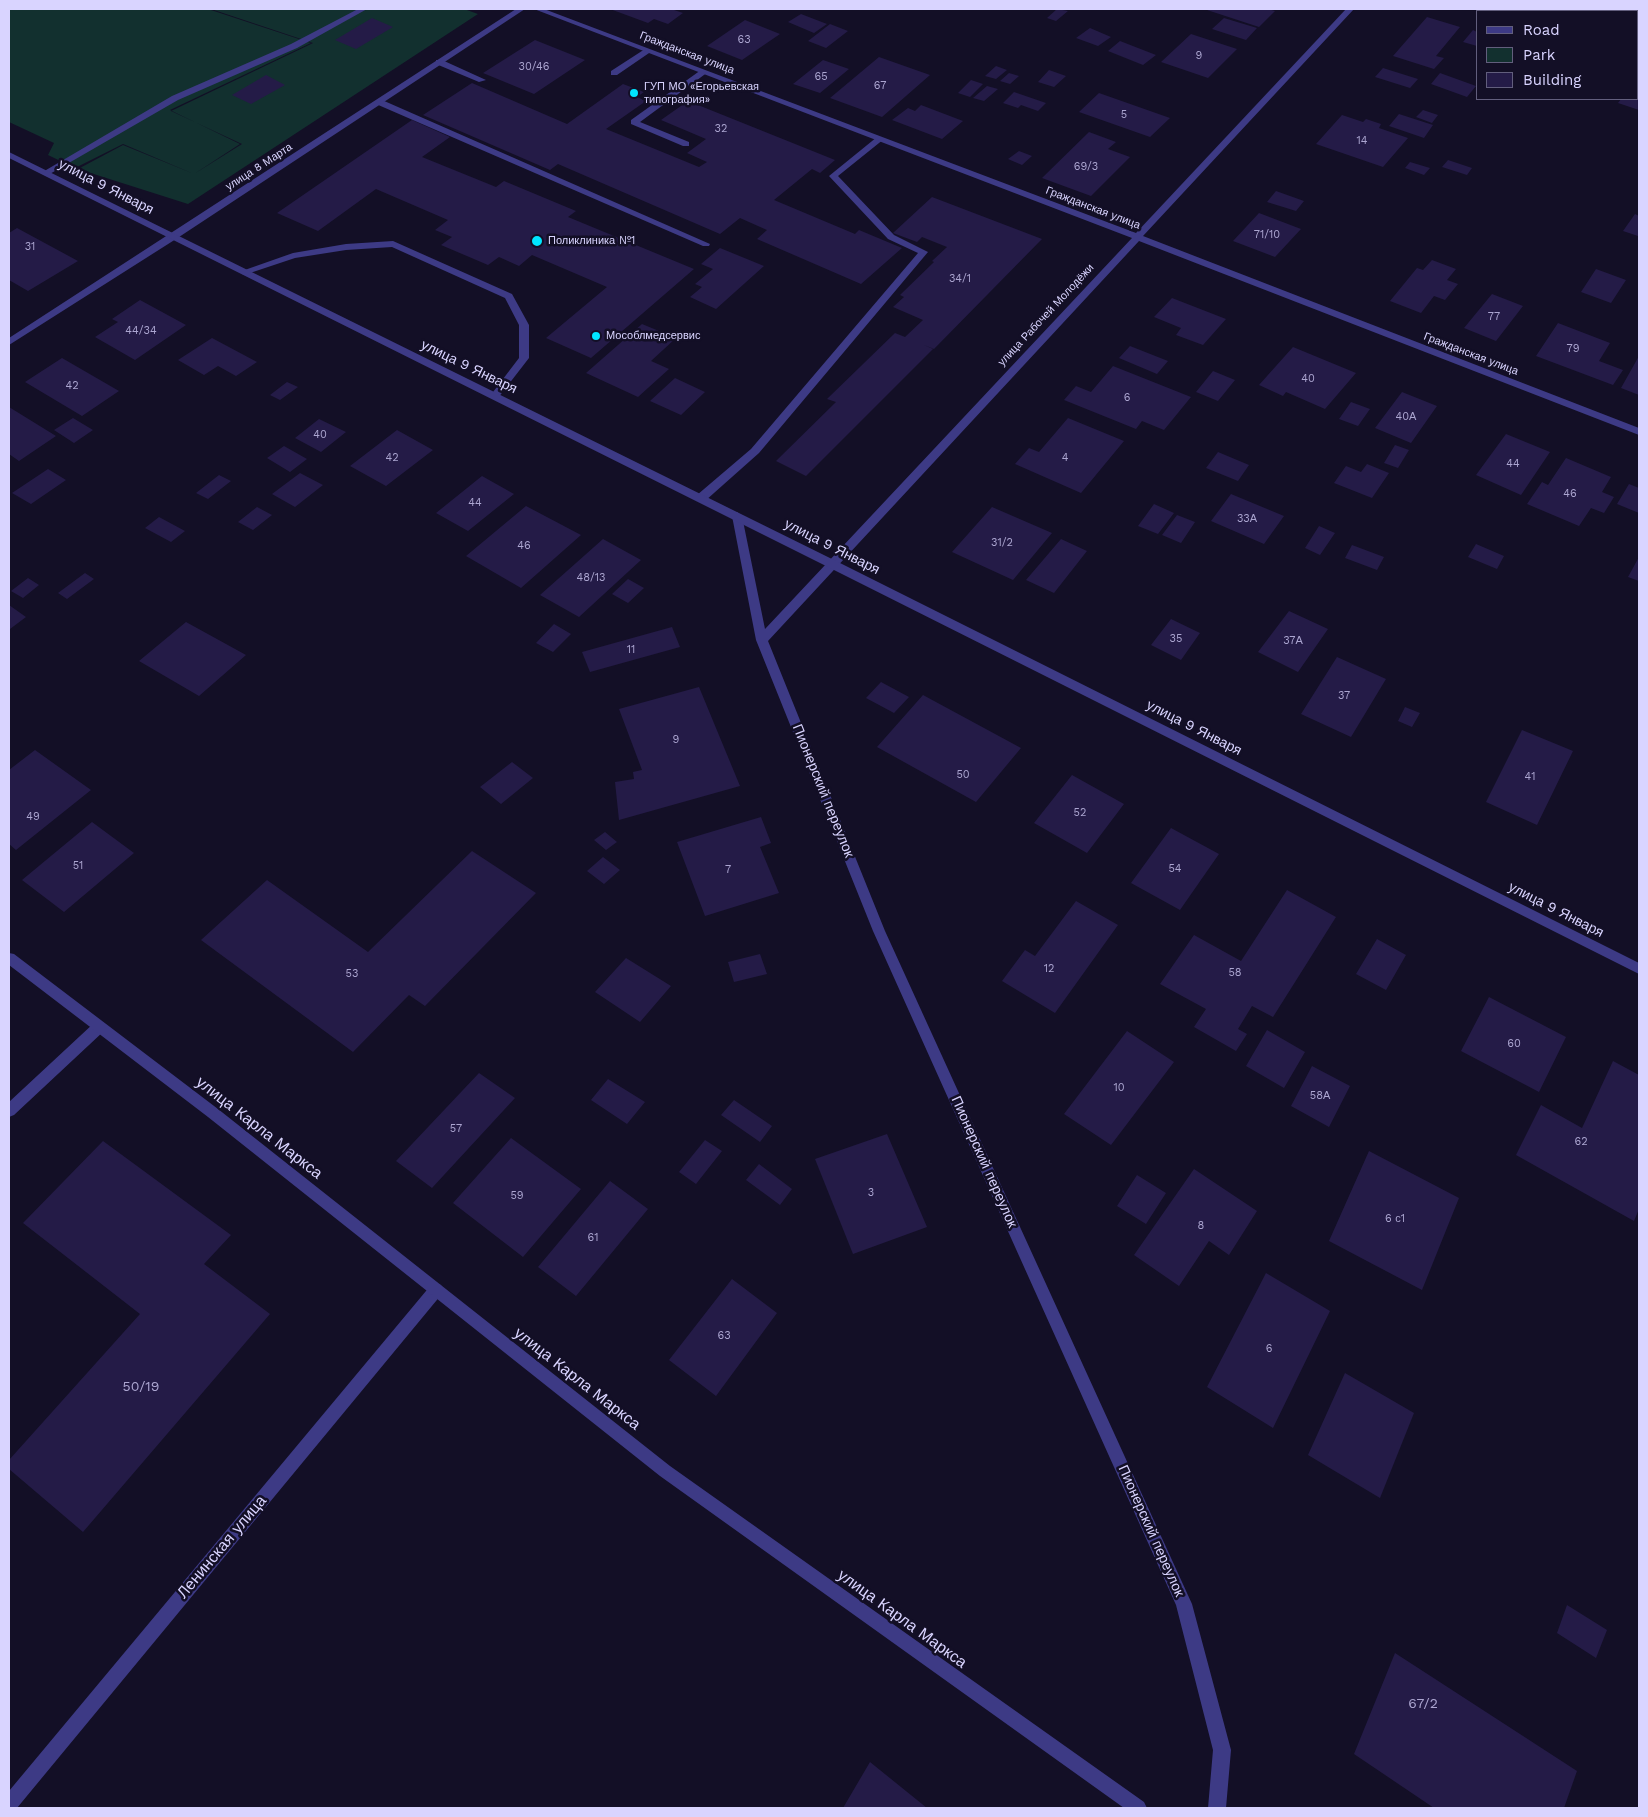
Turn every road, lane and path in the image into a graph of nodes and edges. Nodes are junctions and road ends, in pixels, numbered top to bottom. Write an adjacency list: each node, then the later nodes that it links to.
1 (363, 9): 14 (street)
2 (520, 9): 6 (street, улица 8 Марта)
3 (538, 9): 5 (street, Гражданская улица)
4 (1350, 9): 16 (street, улица Рабочей Молодёжи)
5 (648, 51): 7 (street, Гражданская улица); 8 (street)
6 (439, 62): 9 (street); 10 (street, улица 8 Марта)
7 (704, 72): 11 (street, Гражданская улица); 12 (street)
8 (614, 73)
9 (482, 80)
10 (379, 102): 15 (street, улица 8 Марта); 17 (street)
11 (880, 139): 16 (street, Гражданская улица); 22 (street)
12 (686, 144)
13 (9, 155): 14 (street, улица 9 Января)
14 (45, 173): 15 (street, улица 9 Января)
15 (173, 237): 18 (street, улица 9 Января); 19 (street, улица 8 Марта)
16 (1137, 237): 21 (street, Гражданская улица); 24 (street, улица Рабочей Молодёжи)
17 (706, 244)
18 (244, 272): 20 (street, улица 9 Января); 20 (street)
19 (9, 342)
20 (495, 396): 22 (street, улица 9 Января)
21 (1639, 432)
22 (701, 498): 23 (street, улица 9 Января)
23 (737, 516): 24 (street, улица 9 Января); 25 (street, Пионерский переулок)
24 (832, 564): 25 (street, улица Рабочей Молодёжи); 27 (street, улица 9 Января)
25 (762, 640): 33 (street, Пионерский переулок)
26 (9, 958): 28 (street, улица Карла Маркса)
27 (1639, 969)
28 (100, 1027): 29 (street); 30 (street, улица Карла Маркса)
29 (9, 1111)
30 (436, 1290): 31 (street, Ленинская улица); 32 (street, улица Карла Маркса)
31 (9, 1804)
32 (1138, 1808)
33 (1216, 1808)

